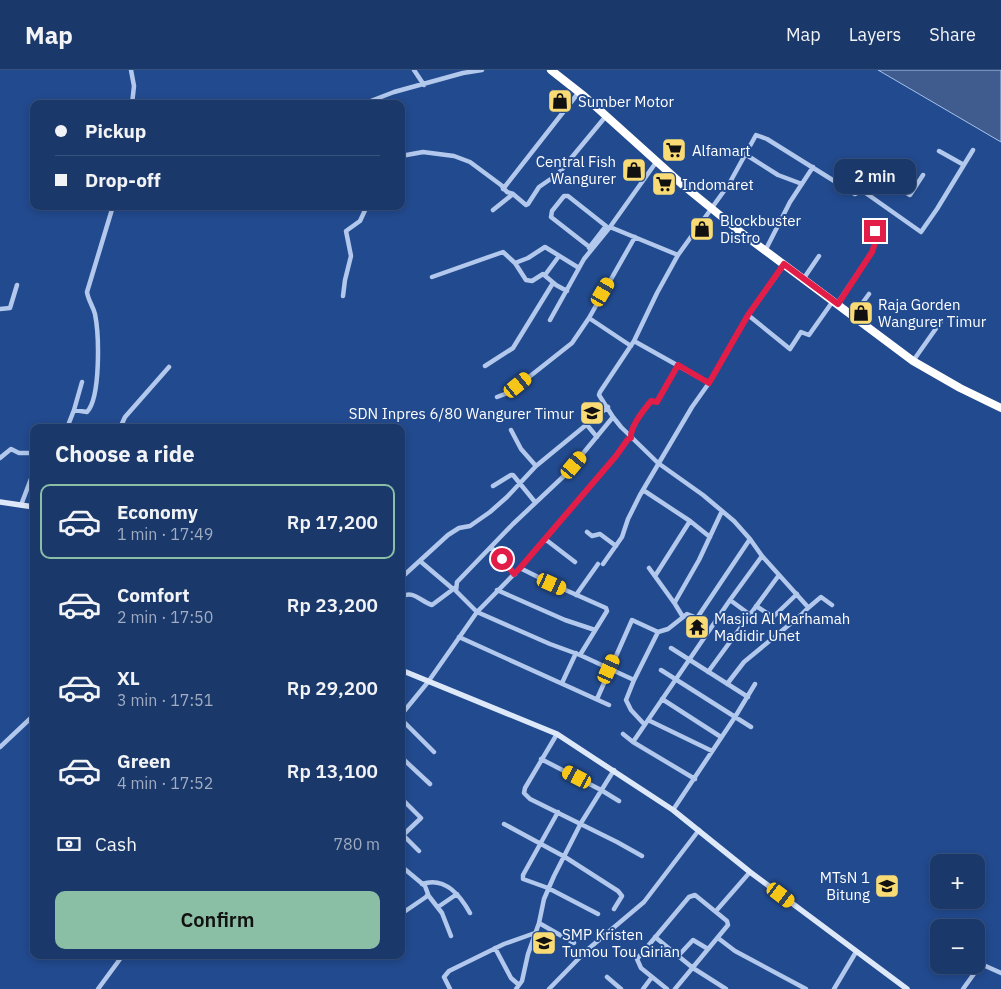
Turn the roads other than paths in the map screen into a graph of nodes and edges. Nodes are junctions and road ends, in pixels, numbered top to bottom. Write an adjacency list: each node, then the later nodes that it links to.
1 (131, 70): 7 (street)
2 (414, 70): 5 (street)
3 (482, 70): 5 (street)
4 (551, 70): 6 (highway)
5 (424, 85): 8 (street)
6 (579, 92): 9 (highway); 19 (street)
7 (132, 100)
8 (372, 100)
9 (606, 116): 14 (highway); 21 (street)
10 (973, 150): 15 (street)
11 (939, 151): 15 (street)
12 (745, 154): 16 (street); 18 (street); 22 (street)
13 (405, 155): 19 (street)
14 (657, 161): 22 (highway); 26 (street)
15 (964, 165): 20 (street)
16 (813, 167): 18 (street); 20 (street)
17 (923, 175): 20 (street)
18 (802, 184): 30 (street)
19 (503, 189): 21 (street)
20 (860, 189)
21 (513, 194): 25 (street)
22 (712, 209): 30 (highway); 31 (street)
23 (112, 210): 62 (street)
24 (365, 210): 44 (street)
25 (493, 210)
26 (610, 227): 28 (street); 29 (street)
27 (877, 227): 45 (street)
28 (635, 238): 31 (street); 49 (street)
29 (591, 248): 29 (street); 36 (street)
30 (765, 251): 35 (highway)
31 (678, 255): 52 (street)
32 (559, 256): 34 (street); 36 (street); 37 (street)
33 (819, 256): 39 (street)
34 (515, 263): 37 (street); 38 (street)
35 (784, 264): 39 (highway); 47 (street)
36 (579, 268): 42 (street)
37 (545, 275): 40 (street)
38 (432, 277)
39 (804, 278): 45 (highway)
40 (553, 283): 42 (street); 56 (street)
41 (17, 285): 46 (street)
42 (567, 291): 50 (street)
43 (869, 294): 48 (street)
44 (343, 296)
45 (835, 302): 47 (street); 48 (highway)
46 (0, 309)
47 (748, 315): 58 (street)
48 (853, 316): 53 (highway)
49 (589, 318): 52 (street); 59 (street)
50 (550, 320)
51 (942, 320): 53 (street)
52 (633, 344): 54 (street); 60 (street)
53 (913, 361): 61 (highway)
54 (678, 365): 58 (street); 69 (street)
55 (169, 366): 65 (street)
56 (485, 366)
57 (82, 382): 62 (street)
58 (709, 383): 72 (street)
59 (497, 397)
60 (608, 407): 63 (street); 66 (street)
61 (1001, 408)
62 (74, 410): 64 (street)
63 (613, 417): 68 (street); 69 (street)
64 (69, 424)
65 (122, 424)
66 (587, 425): 68 (street); 73 (street)
67 (512, 430): 73 (street)
68 (597, 437): 79 (street)
69 (631, 438): 72 (street); 86 (street)
70 (30, 453): 71 (street)
71 (0, 458)
72 (658, 464): 77 (street); 82 (street)
73 (536, 466): 75 (street)
74 (30, 481): 80 (street)
75 (519, 484): 76 (street); 79 (street); 91 (street)
76 (493, 486)
77 (643, 490): 83 (street); 88 (street)
78 (0, 502): 80 (street)
79 (535, 502): 89 (street)
80 (21, 505): 81 (street)
81 (30, 506)
82 (722, 512): 85 (street); 87 (street)
83 (690, 522): 85 (street); 98 (street)
84 (587, 532): 88 (street)
85 (710, 537): 105 (street)
86 (545, 539): 92 (street); 93 (street)
87 (750, 539): 90 (street); 111 (street)
88 (616, 546): 103 (street)
89 (491, 547): 96 (street); 99 (street)
90 (762, 556): 97 (street); 104 (street)
91 (420, 561): 95 (street); 99 (street)
92 (575, 562)
93 (520, 568): 96 (street); 103 (street)
94 (648, 568): 98 (street)
95 (405, 574)
96 (514, 574): 100 (street)
97 (779, 575): 101 (street); 107 (street)
98 (655, 576): 105 (street)
99 (454, 588): 102 (street); 109 (street)
100 (497, 590): 109 (street); 112 (street)
101 (797, 594): 107 (street); 108 (street)
102 (405, 595)
103 (576, 595): 112 (street)
104 (730, 600): 110 (street); 117 (street)
105 (675, 604): 111 (street)
106 (832, 605): 108 (street)
107 (756, 606): 110 (street)
108 (808, 608): 126 (street)
109 (477, 612): 114 (street); 116 (street)
110 (749, 614): 121 (street)
111 (683, 617): 113 (street)
112 (595, 630): 116 (street)
113 (658, 632): 118 (street); 122 (street)
114 (459, 637): 124 (street); 125 (street)
115 (672, 648): 117 (street)
116 (578, 654): 118 (street); 125 (street)
117 (689, 659): 121 (street); 123 (street)
118 (609, 669): 122 (street); 129 (street)
119 (662, 670): 123 (street)
120 (405, 672): 124 (street)
121 (708, 672): 126 (street)
122 (634, 680): 136 (street)
123 (677, 680): 130 (street); 133 (street)
124 (428, 682): 132 (street); 138 (street)
125 (562, 683): 129 (street)
126 (727, 684): 128 (street)
127 (755, 684): 128 (street)
128 (748, 697): 133 (street)
129 (597, 699): 131 (street)
130 (662, 699): 136 (street); 140 (street)
131 (609, 705)
132 (405, 709)
133 (735, 717): 137 (street); 140 (street)
134 (30, 719): 142 (street)
135 (405, 722): 144 (street)
136 (646, 722): 141 (street); 143 (street)
137 (751, 726)
138 (557, 734): 145 (street); 147 (street)
139 (623, 734): 141 (street)
140 (721, 737): 143 (street)
141 (633, 742): 148 (street)
142 (0, 747)
143 (712, 751): 148 (street)
144 (434, 752)
145 (541, 760): 150 (street); 154 (street)
146 (405, 761): 149 (street)
147 (614, 770): 150 (street); 153 (street)
148 (695, 779): 153 (street)
149 (430, 784)
150 (601, 790): 151 (street); 155 (street)
151 (619, 801)
152 (405, 802): 158 (street)
153 (673, 810): 157 (street)
154 (558, 812): 155 (street); 160 (street)
155 (581, 823): 162 (street); 163 (street)
156 (504, 824): 160 (street)
157 (699, 830): 165 (street); 194 (street)
158 (405, 832)
159 (405, 838): 161 (street)
160 (539, 844): 163 (street); 167 (street)
161 (419, 851)
162 (642, 856)
163 (565, 857): 167 (street); 171 (street)
164 (405, 869): 166 (street)
165 (750, 872): 173 (street); 184 (street)
166 (422, 884): 168 (street); 169 (street)
167 (548, 888): 175 (street); 176 (street)
168 (457, 894): 170 (street); 174 (street)
169 (428, 895): 170 (street); 172 (street)
170 (438, 907): 178 (street)
171 (614, 909)
172 (405, 911)
173 (716, 911): 179 (street); 180 (street)
174 (470, 913)
175 (598, 914)
176 (539, 923): 177 (street); 181 (street)
177 (536, 933): 182 (street); 191 (street)
178 (451, 936)
179 (655, 937): 185 (street); 190 (street)
180 (718, 938): 183 (street); 200 (street)
181 (574, 943)
182 (495, 948): 191 (street); 193 (street)
183 (708, 949): 185 (street); 187 (street)
184 (856, 952): 201 (street); 202 (street)
185 (678, 956): 187 (street)
186 (120, 959): 192 (street)
187 (693, 968): 198 (street); 199 (street)
188 (1001, 973): 203 (street)
189 (608, 977): 195 (street)
190 (652, 977): 196 (street); 197 (street)
191 (518, 987)
192 (98, 989)
193 (450, 989)
194 (548, 989)
195 (621, 989)
196 (643, 989)
197 (667, 989)
198 (675, 989)
199 (726, 989)
200 (806, 989)
201 (834, 989)
202 (907, 989)
203 (963, 989)

